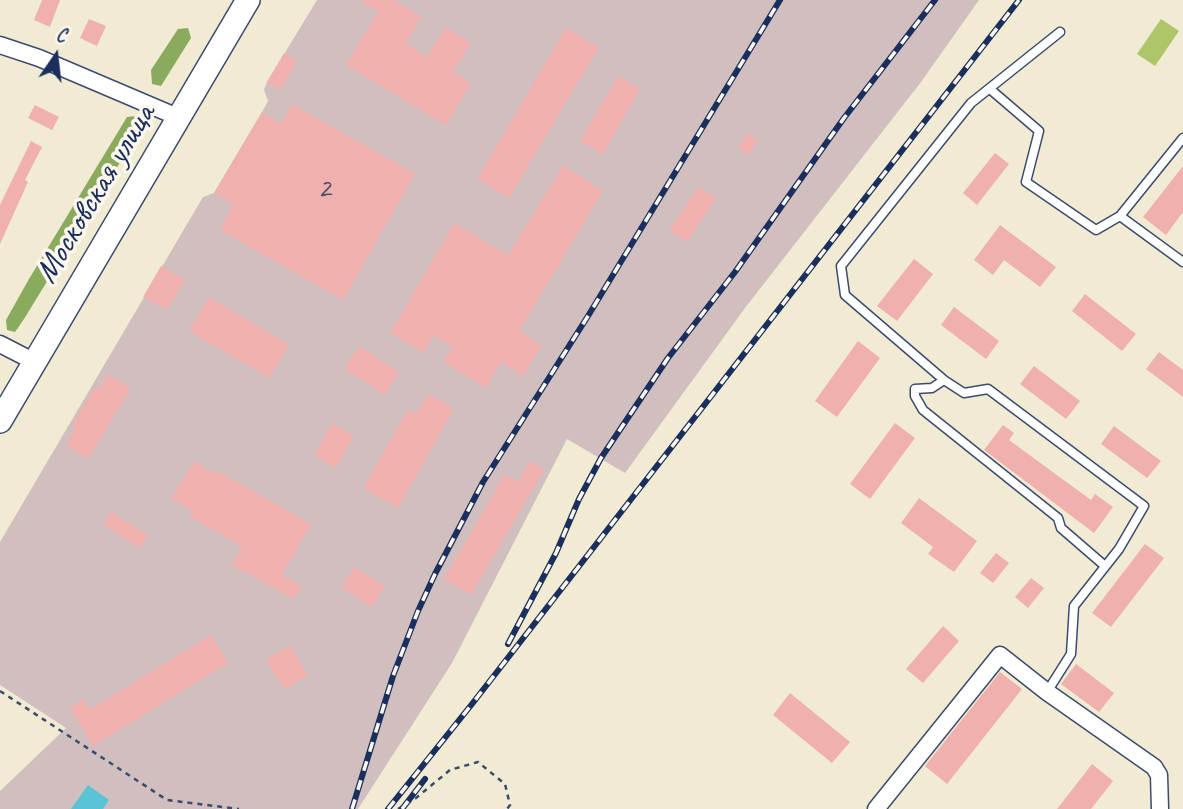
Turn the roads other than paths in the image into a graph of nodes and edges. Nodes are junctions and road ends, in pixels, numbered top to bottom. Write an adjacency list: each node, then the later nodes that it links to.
1 (248, 0): 5 (main road, Московская улица)
2 (1060, 32): 4 (lane)
3 (0, 45): 5 (street)
4 (989, 89): 7 (lane); 11 (lane)
5 (180, 118): 10 (main road, Московская улица)
6 (1183, 138): 7 (lane)
7 (1121, 216): 8 (lane)
8 (1183, 262)
9 (0, 344): 10 (street)
10 (35, 362): 12 (main road, Московская улица)
11 (944, 380): 13 (lane); 13 (lane)
12 (0, 421)
13 (1105, 566): 14 (lane)
14 (1047, 692): 15 (street); 16 (street)
15 (876, 809)
16 (1160, 809)

